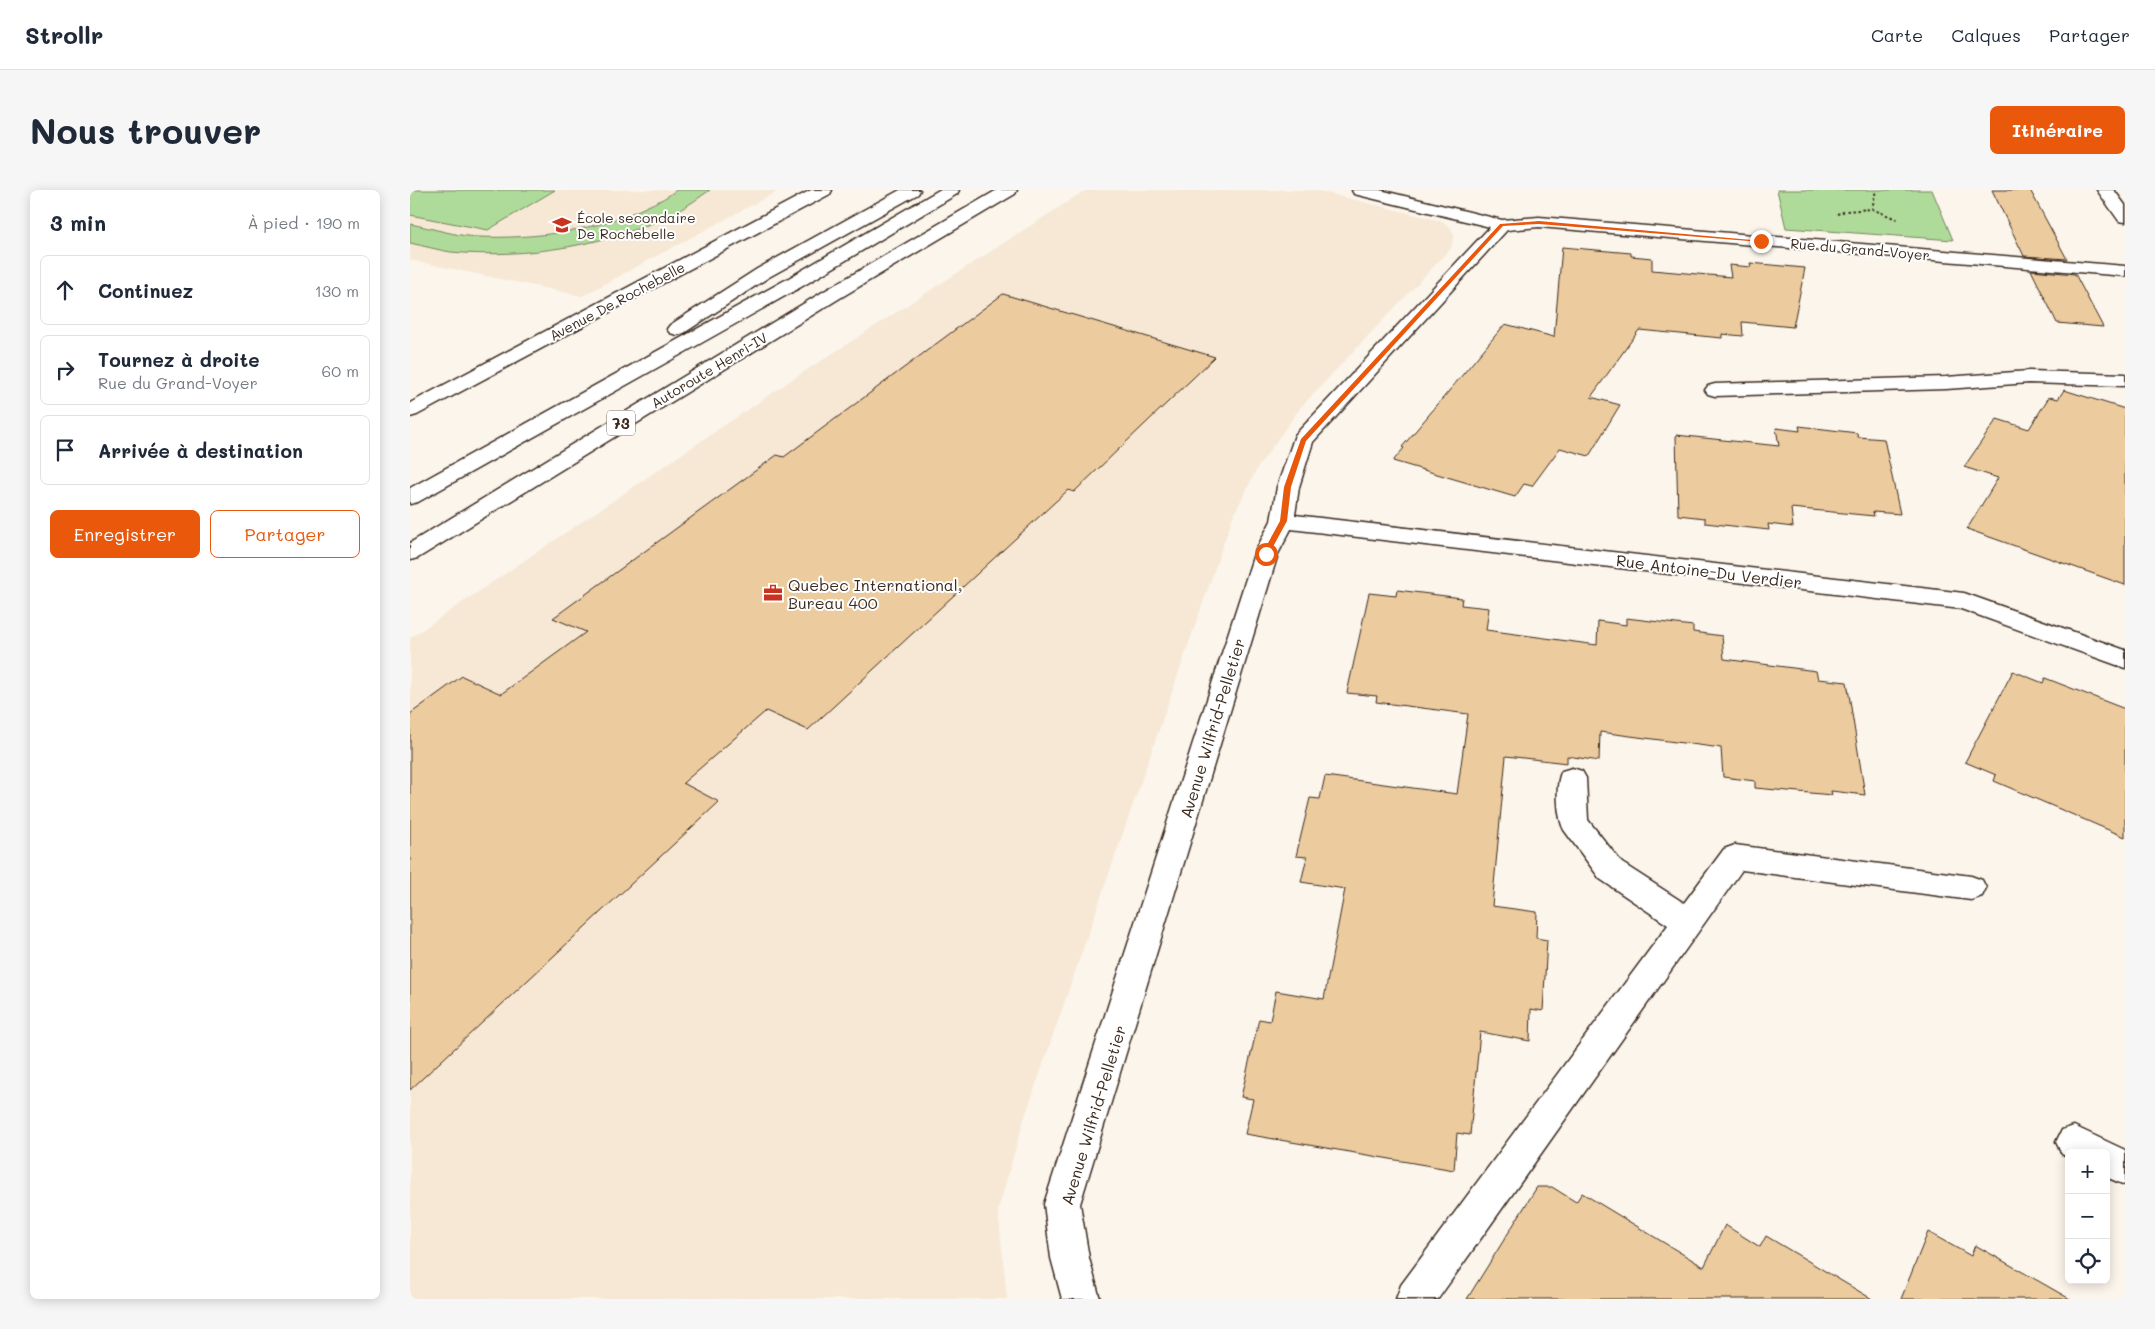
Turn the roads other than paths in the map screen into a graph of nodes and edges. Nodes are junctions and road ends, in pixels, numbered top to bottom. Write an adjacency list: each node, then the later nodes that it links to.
1 (824, 190): 13 (main road, Avenue De Rochebelle)
2 (912, 190): 14 (main road)
3 (951, 190): 14 (main road, Autoroute Henri-IV / 73)
4 (1009, 190): 17 (main road, Autoroute Henri-IV / 73)
5 (1360, 190): 7 (main road, Rue du Grand-Voyer)
6 (2105, 190): 8 (main road)
7 (1423, 197): 9 (main road, Rue du Grand-Voyer)
8 (2125, 217)
9 (1502, 225): 10 (main road, Rue du Grand-Voyer); 16 (main road, Avenue Wilfrid-Pelletier)
10 (2125, 271)
11 (2125, 380): 12 (main road)
12 (1715, 390)
13 (410, 411)
14 (463, 467): 15 (main road, Autoroute Henri-IV / 73)
15 (410, 497)
16 (1283, 521): 18 (main road, Rue Antoine-Du Verdier); 24 (main road, Avenue Wilfrid-Pelletier)
17 (410, 553)
18 (2125, 659)
19 (1572, 778): 21 (main road)
20 (1971, 888): 21 (main road)
21 (1688, 922): 25 (main road)
22 (2110, 1160): 23 (main road)
23 (2125, 1168)
24 (1081, 1299)
25 (1415, 1299)

